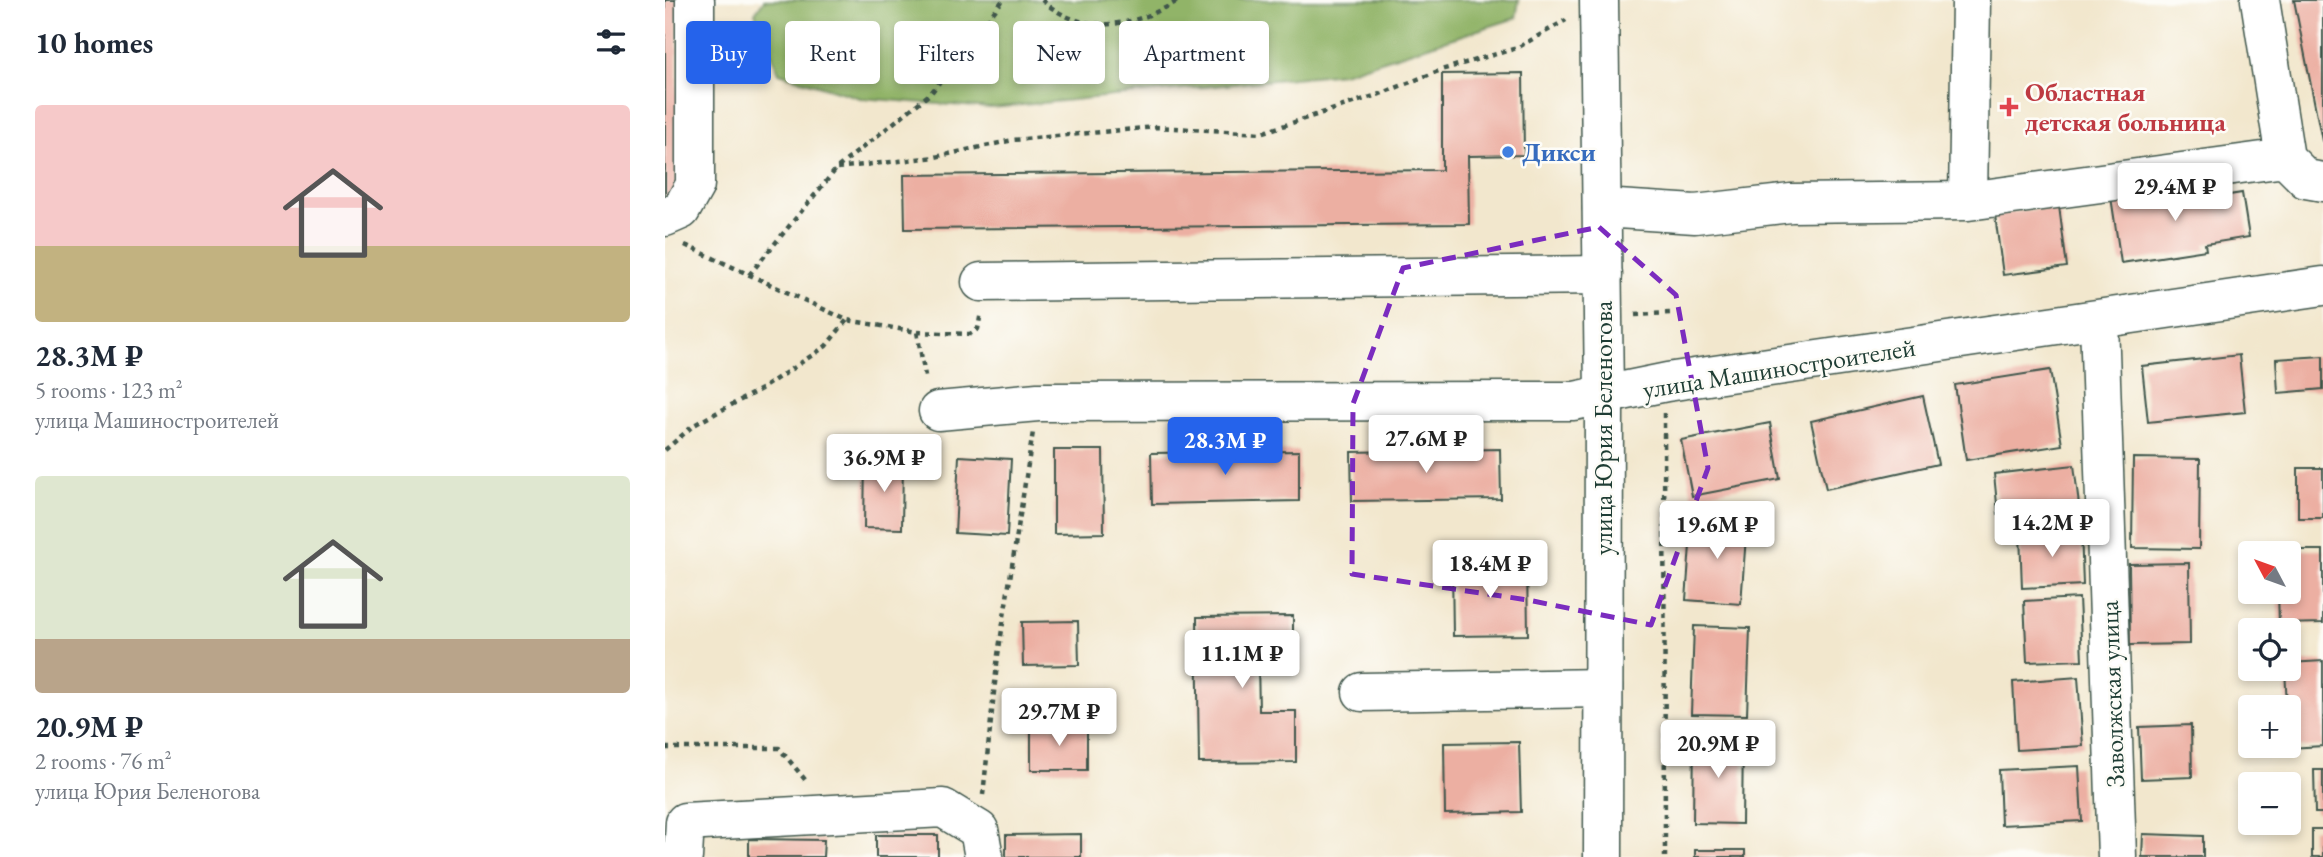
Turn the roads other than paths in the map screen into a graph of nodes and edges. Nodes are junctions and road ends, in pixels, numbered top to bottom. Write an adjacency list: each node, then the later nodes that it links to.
1 (695, 0): 9 (street)
2 (1599, 0): 8 (street, улица Юрия Беленогова)
3 (1971, 0): 7 (street)
4 (2260, 0): 5 (street)
5 (2284, 158): 6 (street); 7 (street)
6 (2323, 182)
7 (1968, 201): 8 (street)
8 (1602, 208): 10 (street, улица Юрия Беленогова)
9 (671, 229)
10 (1603, 275): 11 (street); 14 (street, улица Юрия Беленогова)
11 (981, 282)
12 (2323, 286): 13 (street, улица Машиностроителей)
13 (2099, 321): 14 (street, улица Машиностроителей); 21 (street, Заволжская улица)
14 (1604, 396): 15 (street, улица Машиностроителей); 16 (street, улица Юрия Беленогова)
15 (938, 411)
16 (1604, 688): 17 (street); 20 (street, улица Юрия Беленогова)
17 (1362, 692)
18 (981, 844): 19 (street)
19 (683, 857)
20 (1603, 857)
21 (2117, 857)

